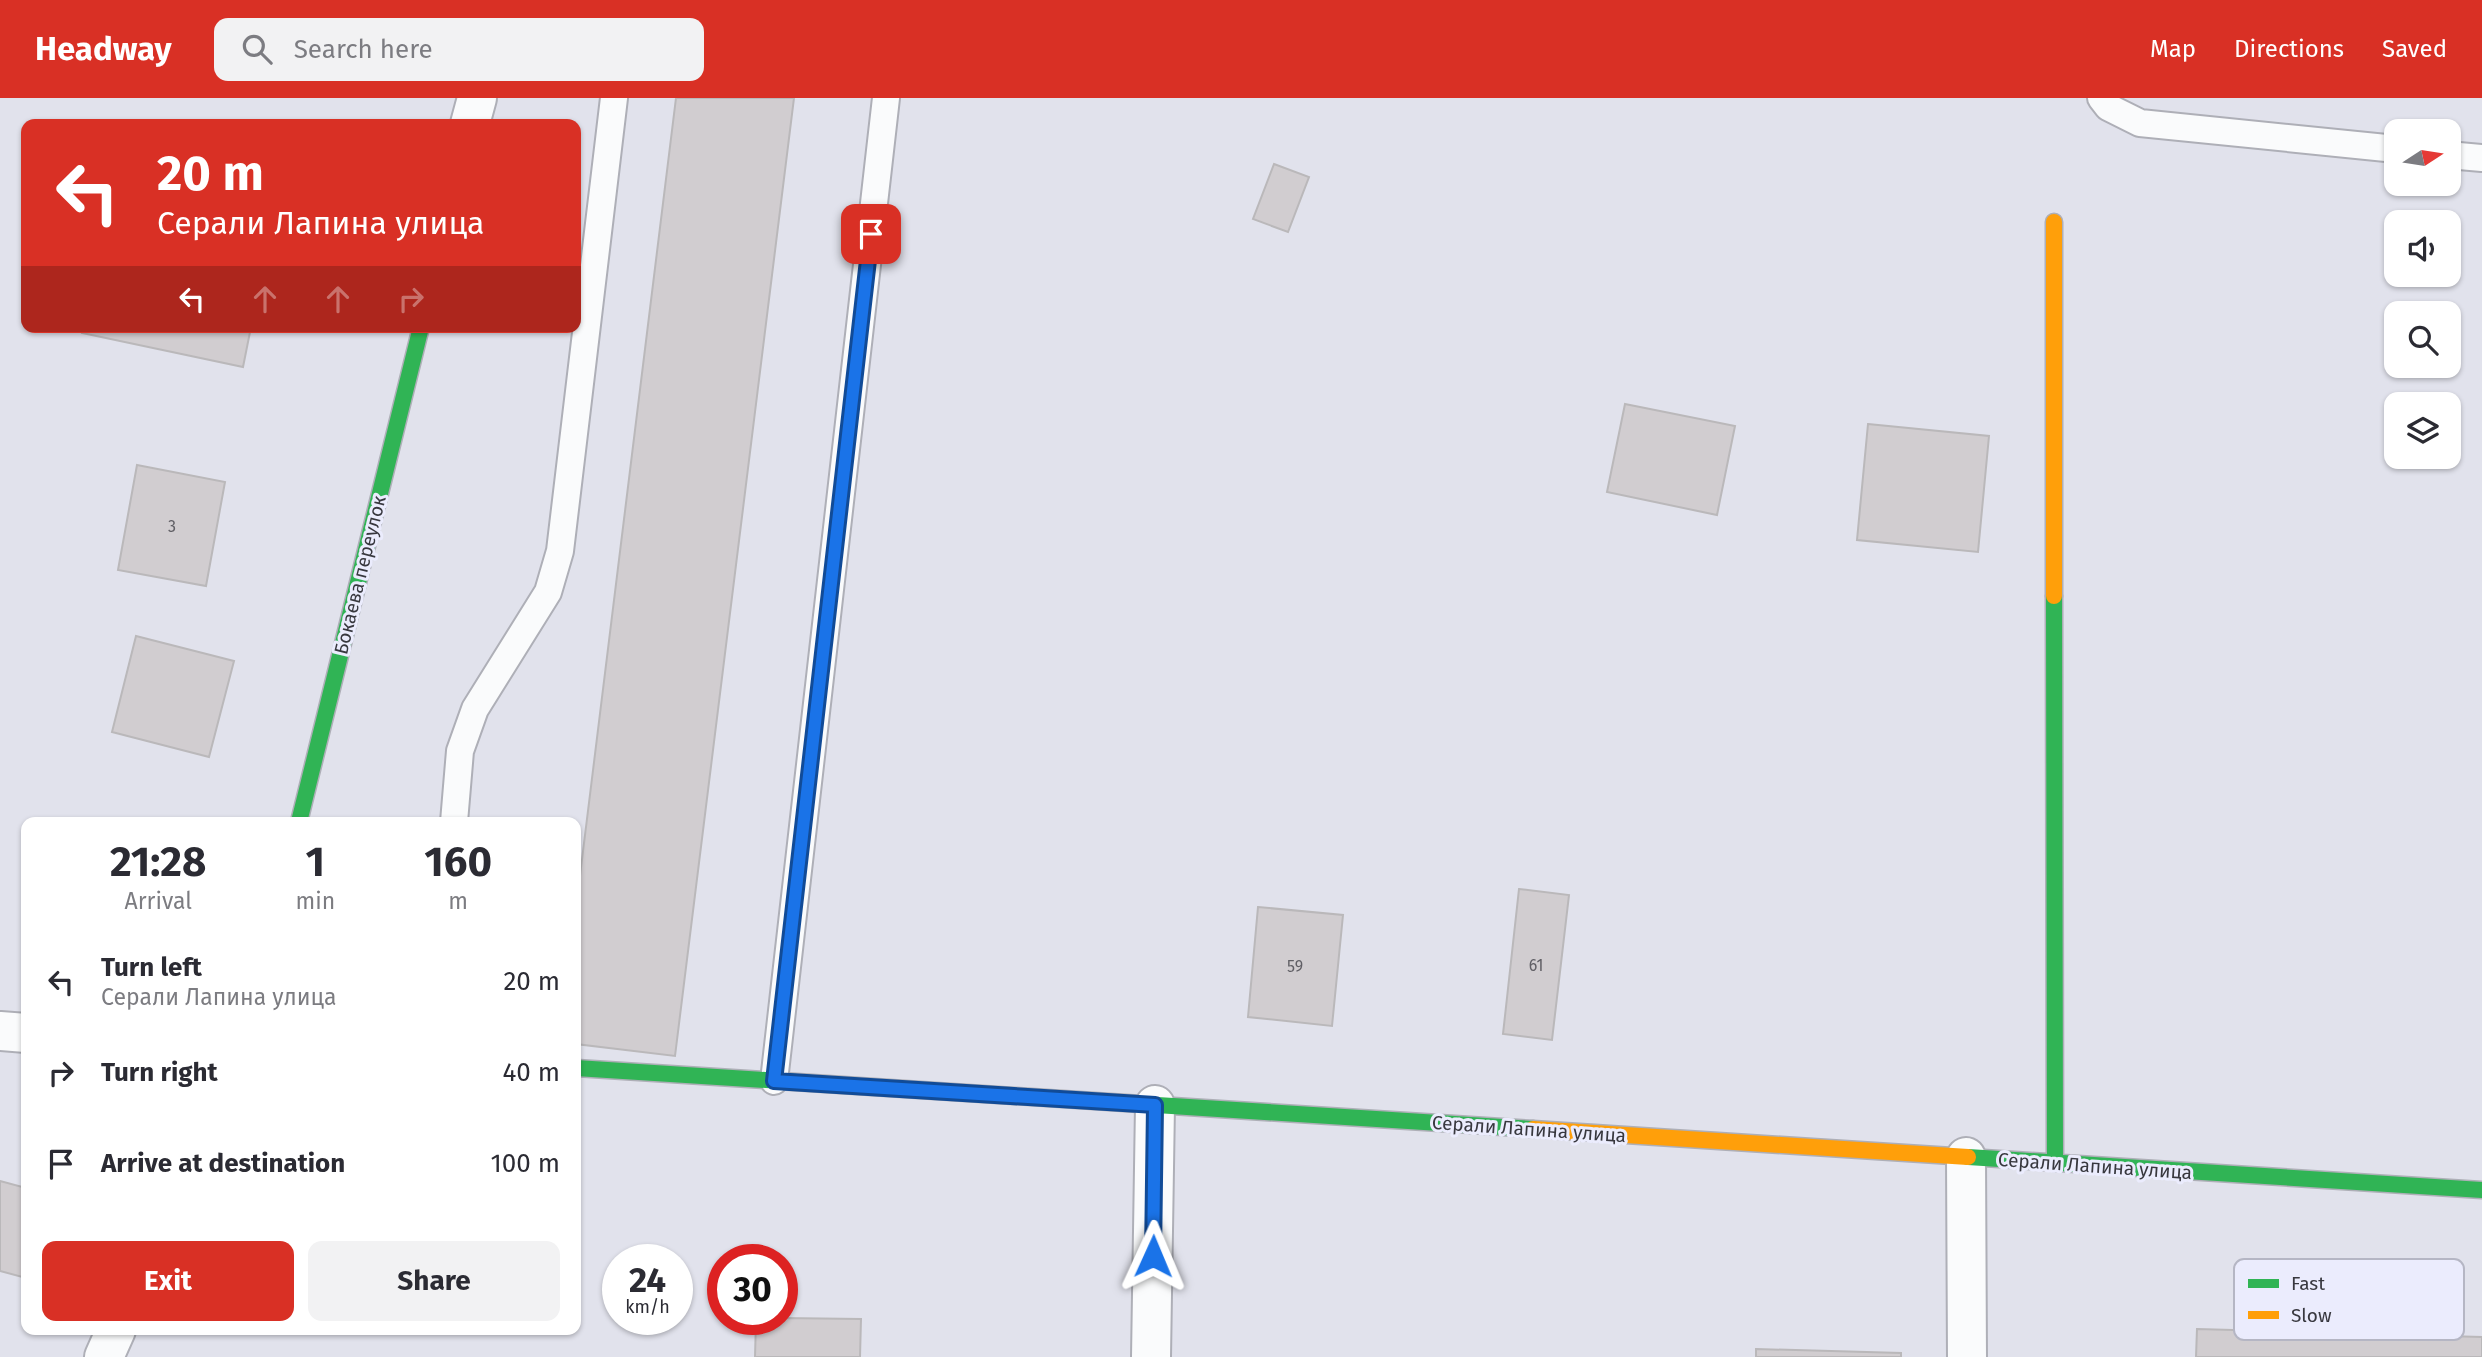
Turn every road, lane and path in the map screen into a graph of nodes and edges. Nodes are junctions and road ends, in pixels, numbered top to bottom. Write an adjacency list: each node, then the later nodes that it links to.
1 (477, 98): 5 (street)
2 (614, 98): 12 (lane)
3 (886, 98): 16 (lane)
4 (2101, 98): 6 (lane)
5 (472, 119)
6 (2384, 148)
7 (2461, 156): 8 (lane)
8 (2482, 158)
9 (2054, 222): 19 (street)
10 (420, 333): 11 (street, Бокаева переулок)
11 (300, 817)
12 (454, 817)
13 (0, 1031): 14 (street)
14 (21, 1033)
15 (581, 1068): 16 (street, Серали Лапина улица)
16 (774, 1081): 17 (street, Серали Лапина улица)
17 (1155, 1105): 18 (street, Серали Лапина улица); 23 (street)
18 (1966, 1157): 19 (street, Серали Лапина улица); 24 (street)
19 (2055, 1163): 20 (street, Серали Лапина улица)
20 (2482, 1190)
21 (114, 1335): 22 (street)
22 (104, 1357)
23 (1152, 1357)
24 (1967, 1357)

